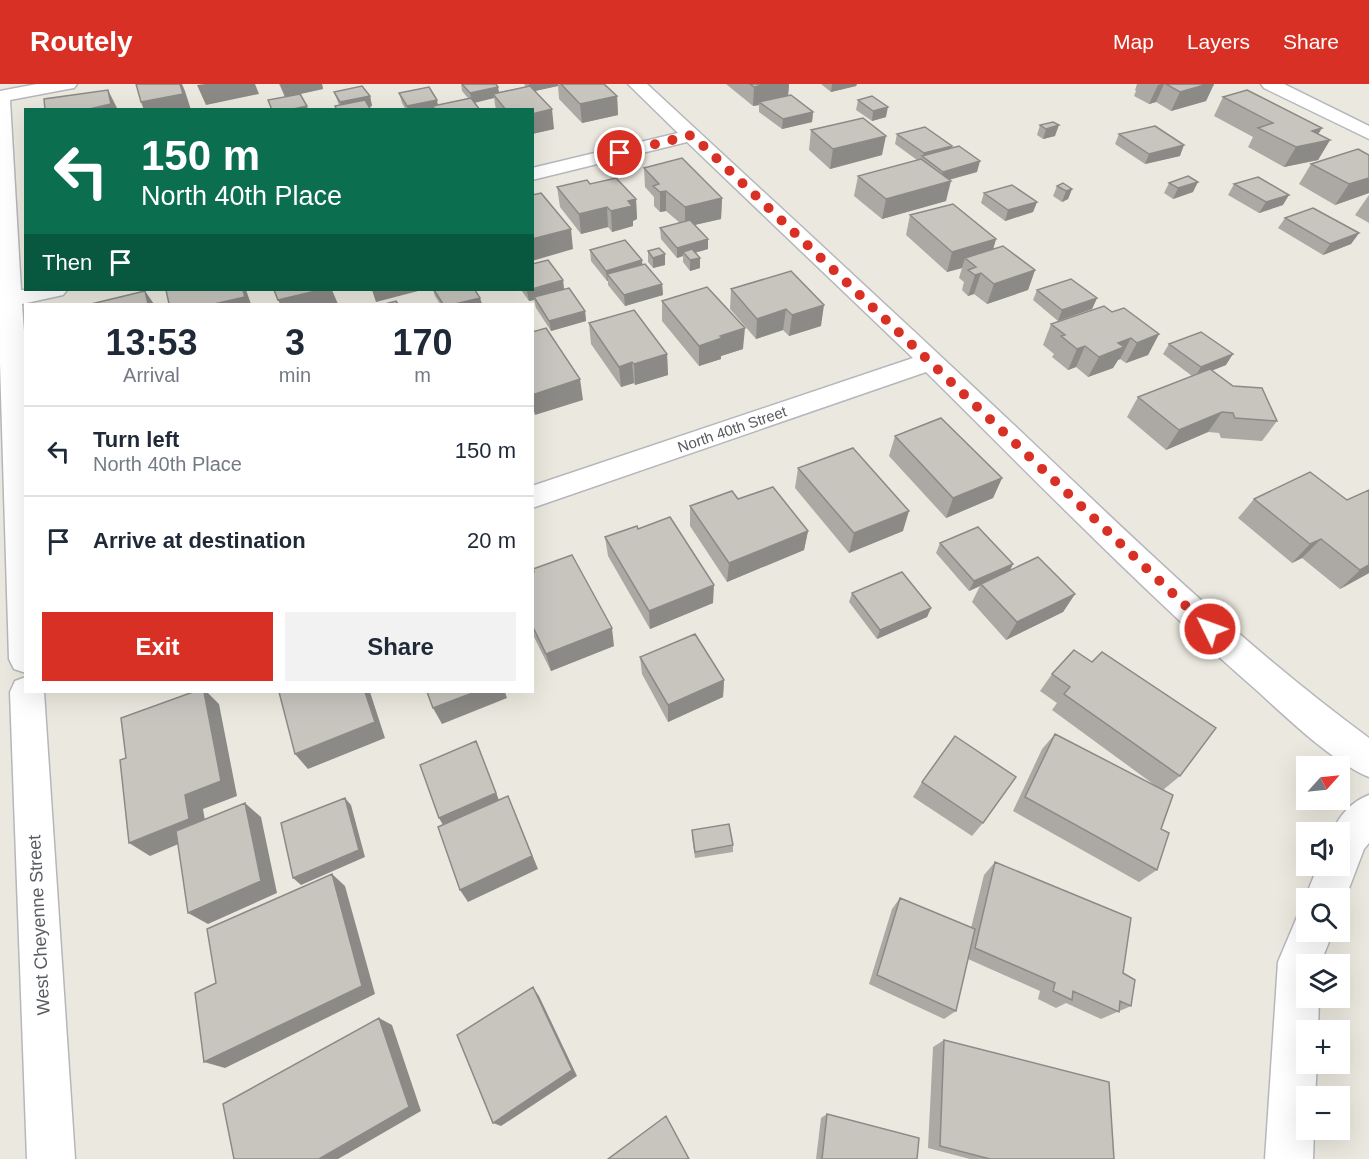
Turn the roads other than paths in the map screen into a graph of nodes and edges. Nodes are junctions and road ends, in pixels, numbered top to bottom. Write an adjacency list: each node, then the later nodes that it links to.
1 (68, 84): 4 (street)
2 (637, 84): 6 (street)
3 (1270, 84): 5 (street)
4 (0, 96): 9 (street)
5 (1364, 126)
6 (692, 135): 7 (street); 10 (street)
7 (534, 174)
8 (50, 291): 9 (street)
9 (10, 300): 12 (street)
10 (931, 361): 11 (street, North 40th Street); 14 (street)
11 (534, 496)
12 (24, 614)
13 (27, 693): 18 (street, West Cheyenne Street)
14 (1369, 760)
15 (1369, 813): 16 (street)
16 (1350, 837)
17 (1308, 942): 19 (street)
18 (51, 1159)
19 (1289, 1159)

